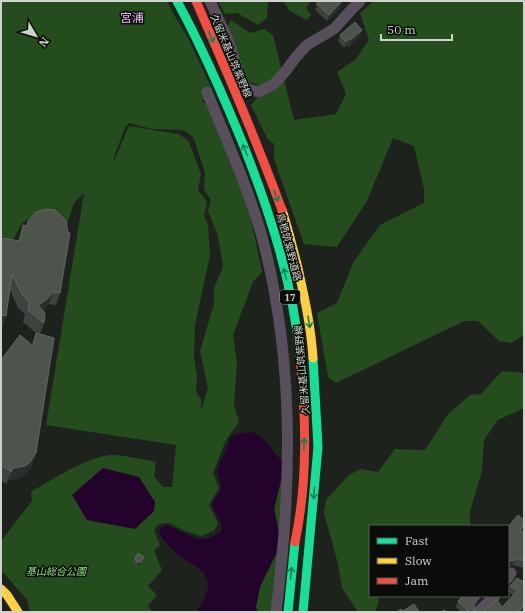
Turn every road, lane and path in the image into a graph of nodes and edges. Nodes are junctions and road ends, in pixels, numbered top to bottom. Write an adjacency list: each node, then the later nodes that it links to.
1 (177, 1): 10 (main road, 鳥栖筑紫野道路 / 17, one-way to 1)
2 (196, 1): 11 (main road, 久留米基山筑紫野線 / 17, one-way to 11)
3 (210, 1): 4 (street)
4 (360, 1)
5 (207, 92): 9 (street)
6 (1, 589): 8 (main road)
7 (494, 597): 12 (street)
8 (18, 612)
9 (276, 612)
10 (288, 612)
11 (303, 612)
12 (478, 612)

